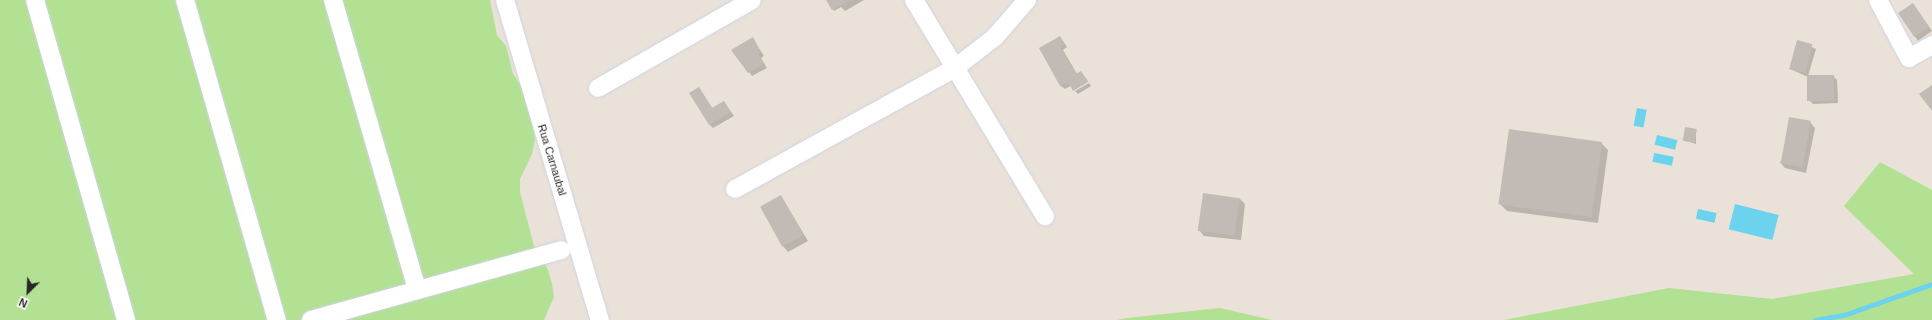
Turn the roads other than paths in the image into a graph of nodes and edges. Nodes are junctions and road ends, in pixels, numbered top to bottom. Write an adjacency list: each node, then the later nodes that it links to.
1 (35, 0): 16 (street)
2 (185, 0): 17 (street)
3 (333, 0): 15 (street)
4 (505, 0): 19 (street, Rua Carnaubal)
5 (752, 0): 11 (street)
6 (914, 0): 10 (street)
7 (1027, 0): 10 (street)
8 (1878, 0): 9 (street)
9 (1932, 45)
10 (955, 68): 12 (street); 13 (street)
11 (598, 88)
12 (735, 189)
13 (1045, 216)
14 (561, 250): 15 (street)
15 (417, 290): 18 (street)
16 (126, 320)
17 (277, 320)
18 (311, 320)
19 (600, 320)

